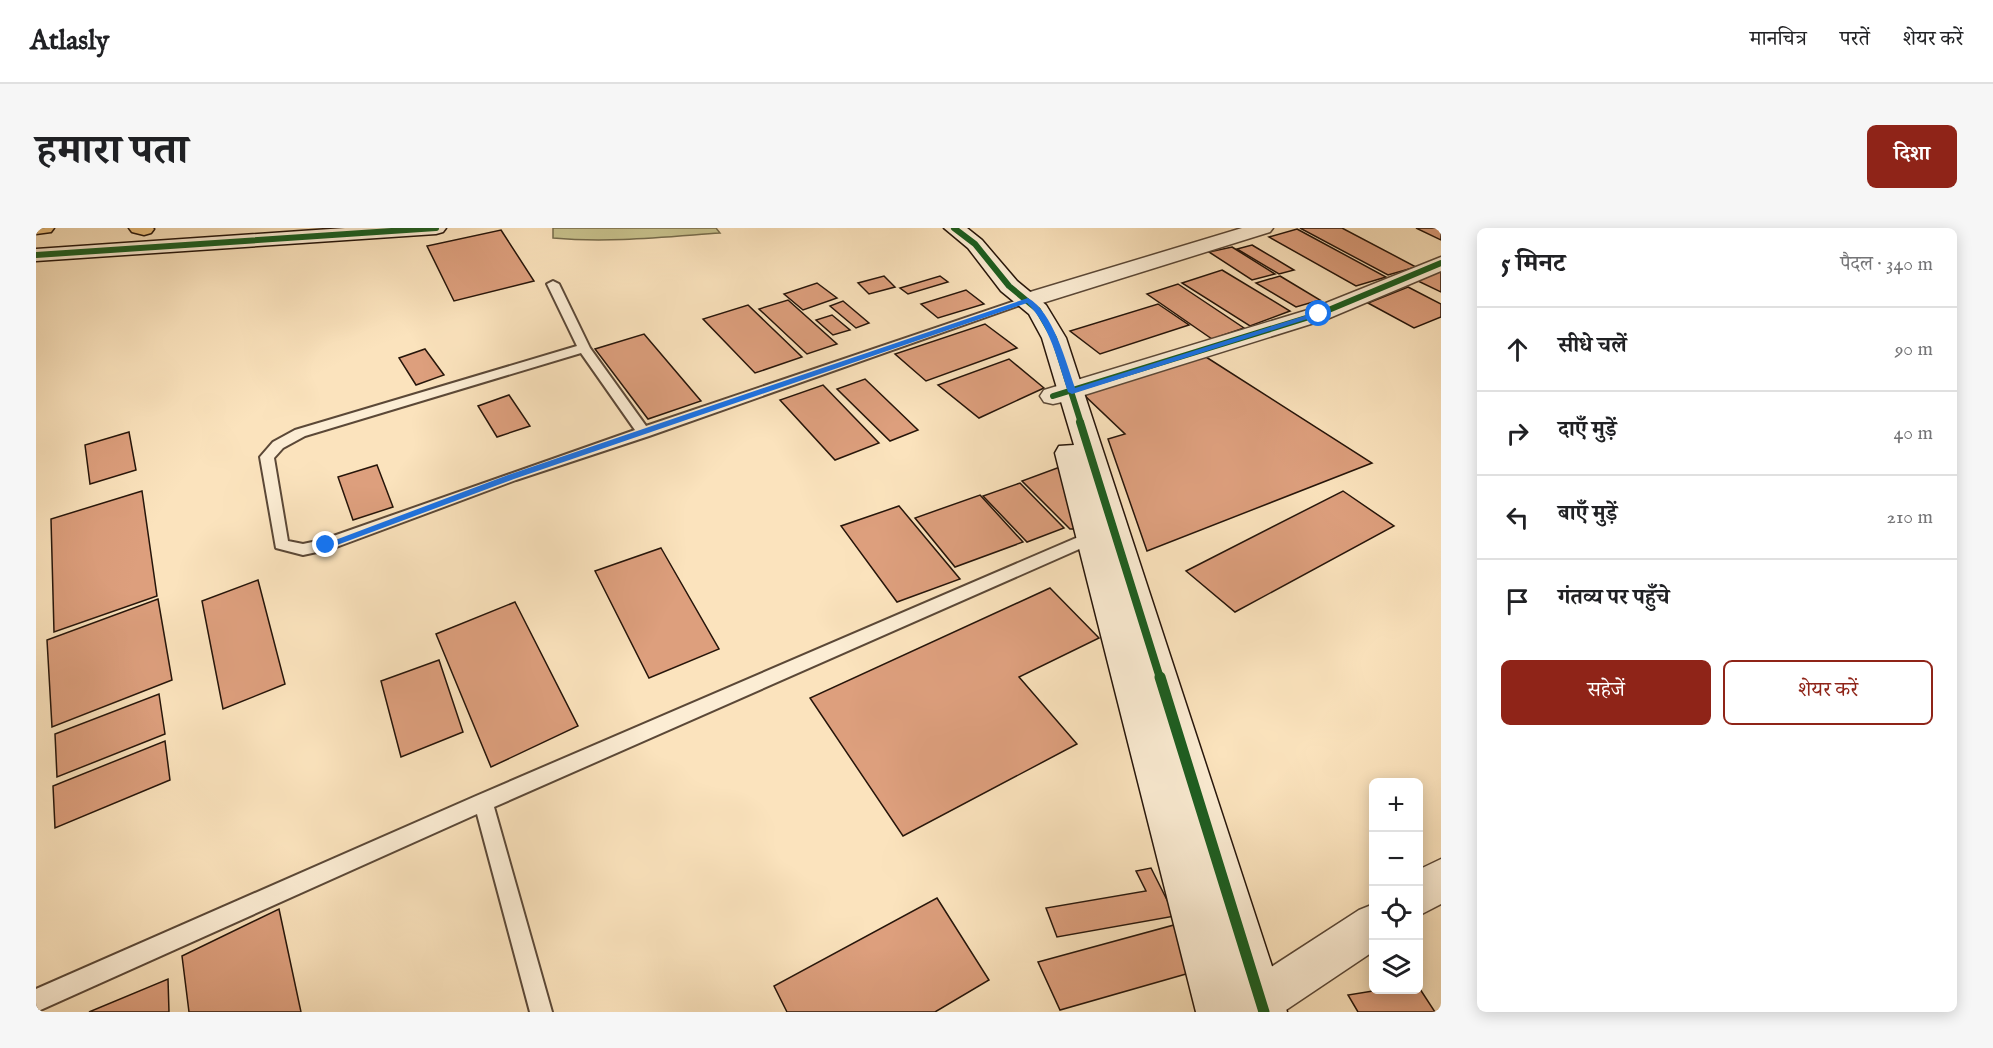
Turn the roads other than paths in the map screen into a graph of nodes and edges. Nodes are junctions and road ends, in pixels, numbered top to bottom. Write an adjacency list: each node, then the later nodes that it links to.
1 (36, 228): 2 (highway)
2 (44, 228)
3 (139, 228): 8 (highway)
4 (153, 228): 8 (street)
5 (436, 228): 10 (street)
6 (954, 228): 13 (street)
7 (1263, 228): 13 (street)
8 (144, 229): 9 (street)
9 (36, 236)
10 (36, 255)
11 (1441, 263): 15 (street)
12 (553, 284): 14 (lane)
13 (1017, 297): 15 (street); 16 (lane)
14 (584, 348): 16 (lane); 16 (lane)
15 (1063, 394): 17 (street)
16 (644, 433)
17 (1103, 532): 18 (street); 19 (lane)
18 (1167, 755): 24 (street); 25 (street)
19 (483, 802): 23 (lane); 26 (lane)
20 (1441, 880): 21 (street)
21 (1423, 892)
22 (1369, 929): 24 (street)
23 (36, 1001)
24 (1262, 1006): 25 (street)
25 (1217, 1008)
26 (541, 1012)

